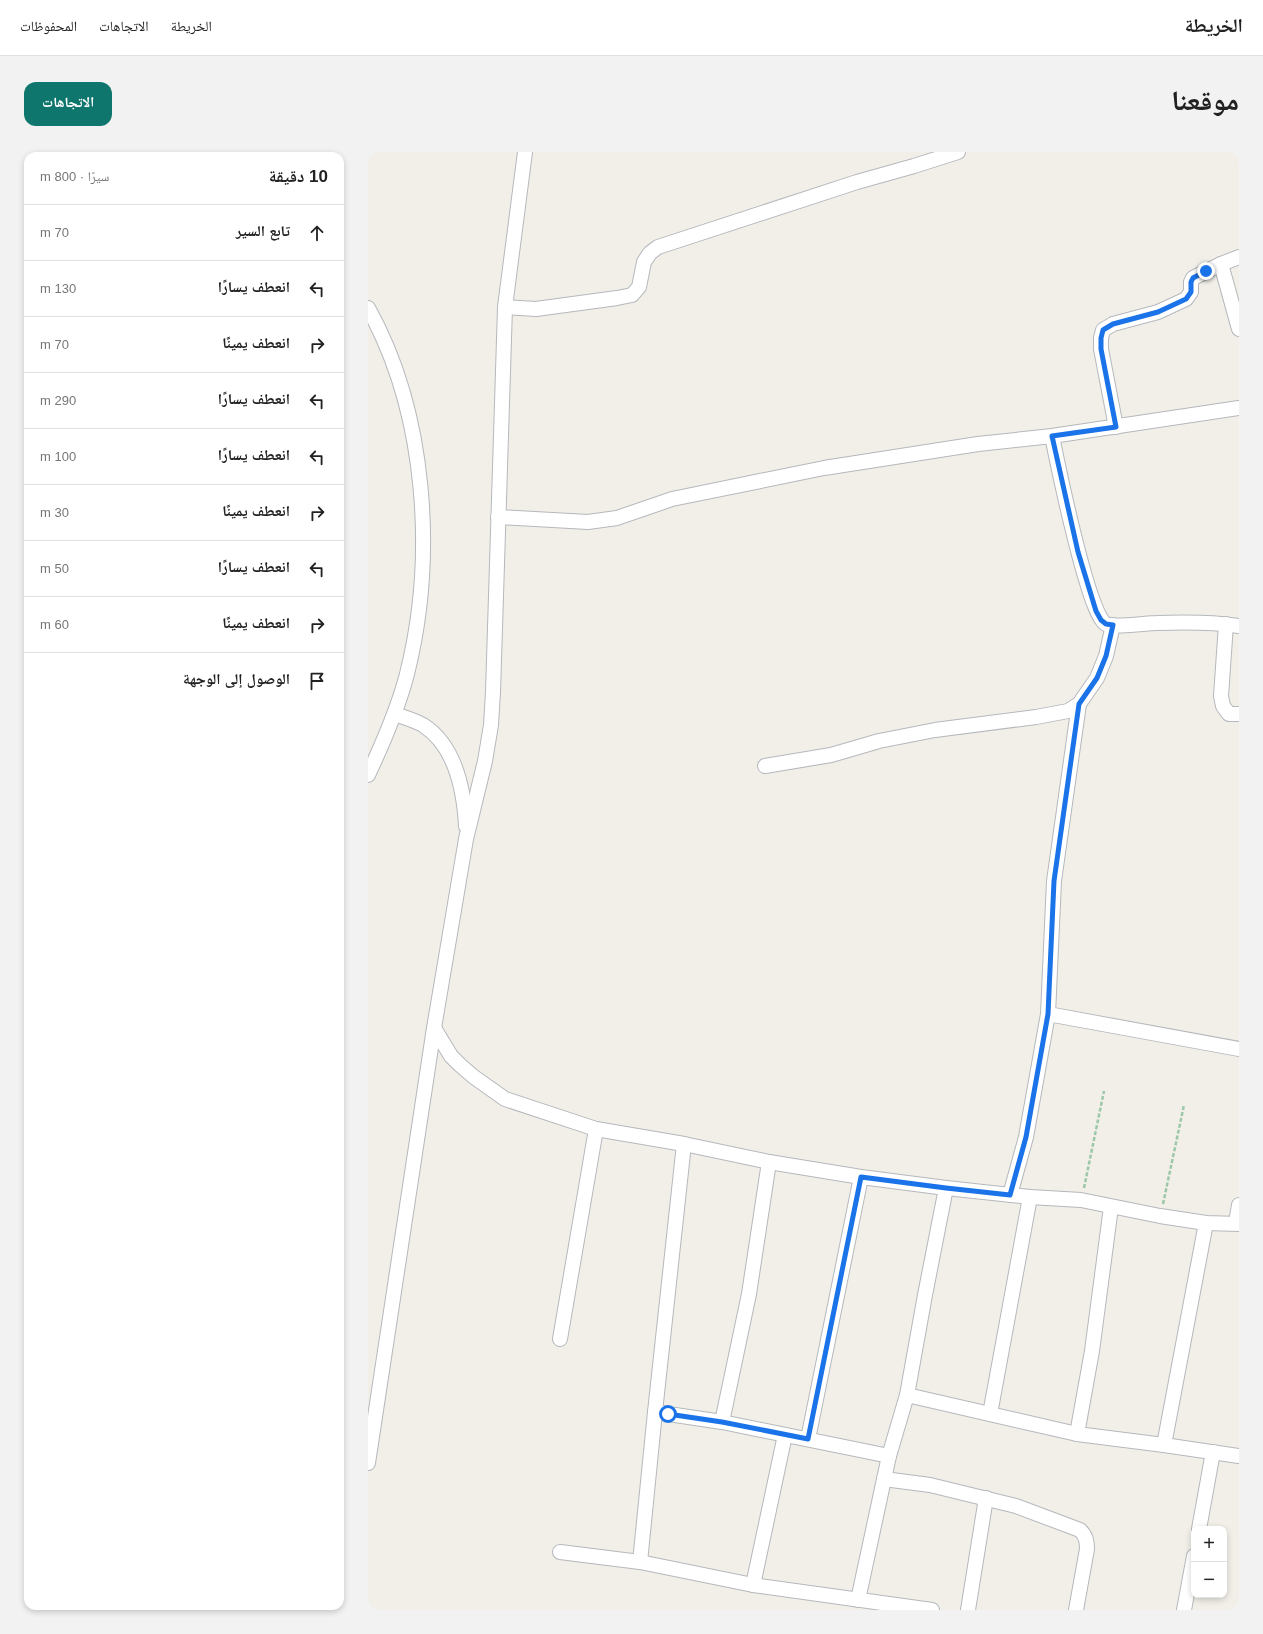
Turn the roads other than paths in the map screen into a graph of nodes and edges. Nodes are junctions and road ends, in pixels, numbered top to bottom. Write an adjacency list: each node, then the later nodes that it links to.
1 (525, 152): 5 (street)
2 (958, 152): 5 (street)
3 (1239, 257): 4 (street)
4 (1221, 264): 7 (street); 9 (street)
5 (505, 307): 11 (street)
6 (368, 308): 15 (street)
7 (1239, 329)
8 (1239, 408): 9 (street)
9 (1116, 427): 10 (street)
10 (1052, 436): 11 (street); 12 (street)
11 (498, 517): 19 (street)
12 (1113, 625): 13 (street); 14 (street)
13 (1233, 625): 16 (street)
14 (1079, 704): 17 (street); 20 (street)
15 (394, 714): 18 (street); 19 (street)
16 (1239, 714)
17 (765, 766)
18 (368, 775)
19 (466, 839): 21 (street)
20 (1048, 1014): 22 (street); 28 (street)
21 (434, 1028): 23 (street); 46 (street)
22 (1239, 1049)
23 (596, 1129): 24 (street); 34 (street)
24 (684, 1144): 25 (street); 36 (street)
25 (769, 1162): 26 (street); 38 (street)
26 (861, 1177): 27 (street); 41 (street)
27 (946, 1188): 28 (street); 35 (street)
28 (1010, 1195): 29 (street)
29 (1030, 1197): 31 (street); 37 (street)
30 (1239, 1205): 33 (street)
31 (1111, 1207): 32 (street); 39 (street)
32 (1206, 1223): 33 (street); 42 (street)
33 (1237, 1224)
34 (560, 1339)
35 (907, 1395): 37 (street); 44 (street)
36 (654, 1412): 38 (street); 51 (street)
37 (990, 1414): 39 (street)
38 (722, 1422): 40 (street)
39 (1077, 1434): 42 (street)
40 (785, 1435): 41 (street); 53 (street)
41 (808, 1439): 44 (street)
42 (1164, 1445): 43 (street)
43 (1213, 1452): 45 (street); 49 (street)
44 (889, 1456): 47 (street)
45 (1239, 1456)
46 (368, 1463)
47 (884, 1479): 48 (street); 54 (street)
48 (986, 1498): 56 (street); 57 (street)
49 (1200, 1526)
50 (560, 1552): 51 (street)
51 (640, 1562): 53 (street)
52 (1193, 1562): 58 (street)
53 (753, 1585): 54 (street)
54 (858, 1600): 55 (street)
55 (932, 1610)
56 (968, 1610)
57 (1076, 1610)
58 (1184, 1610)

